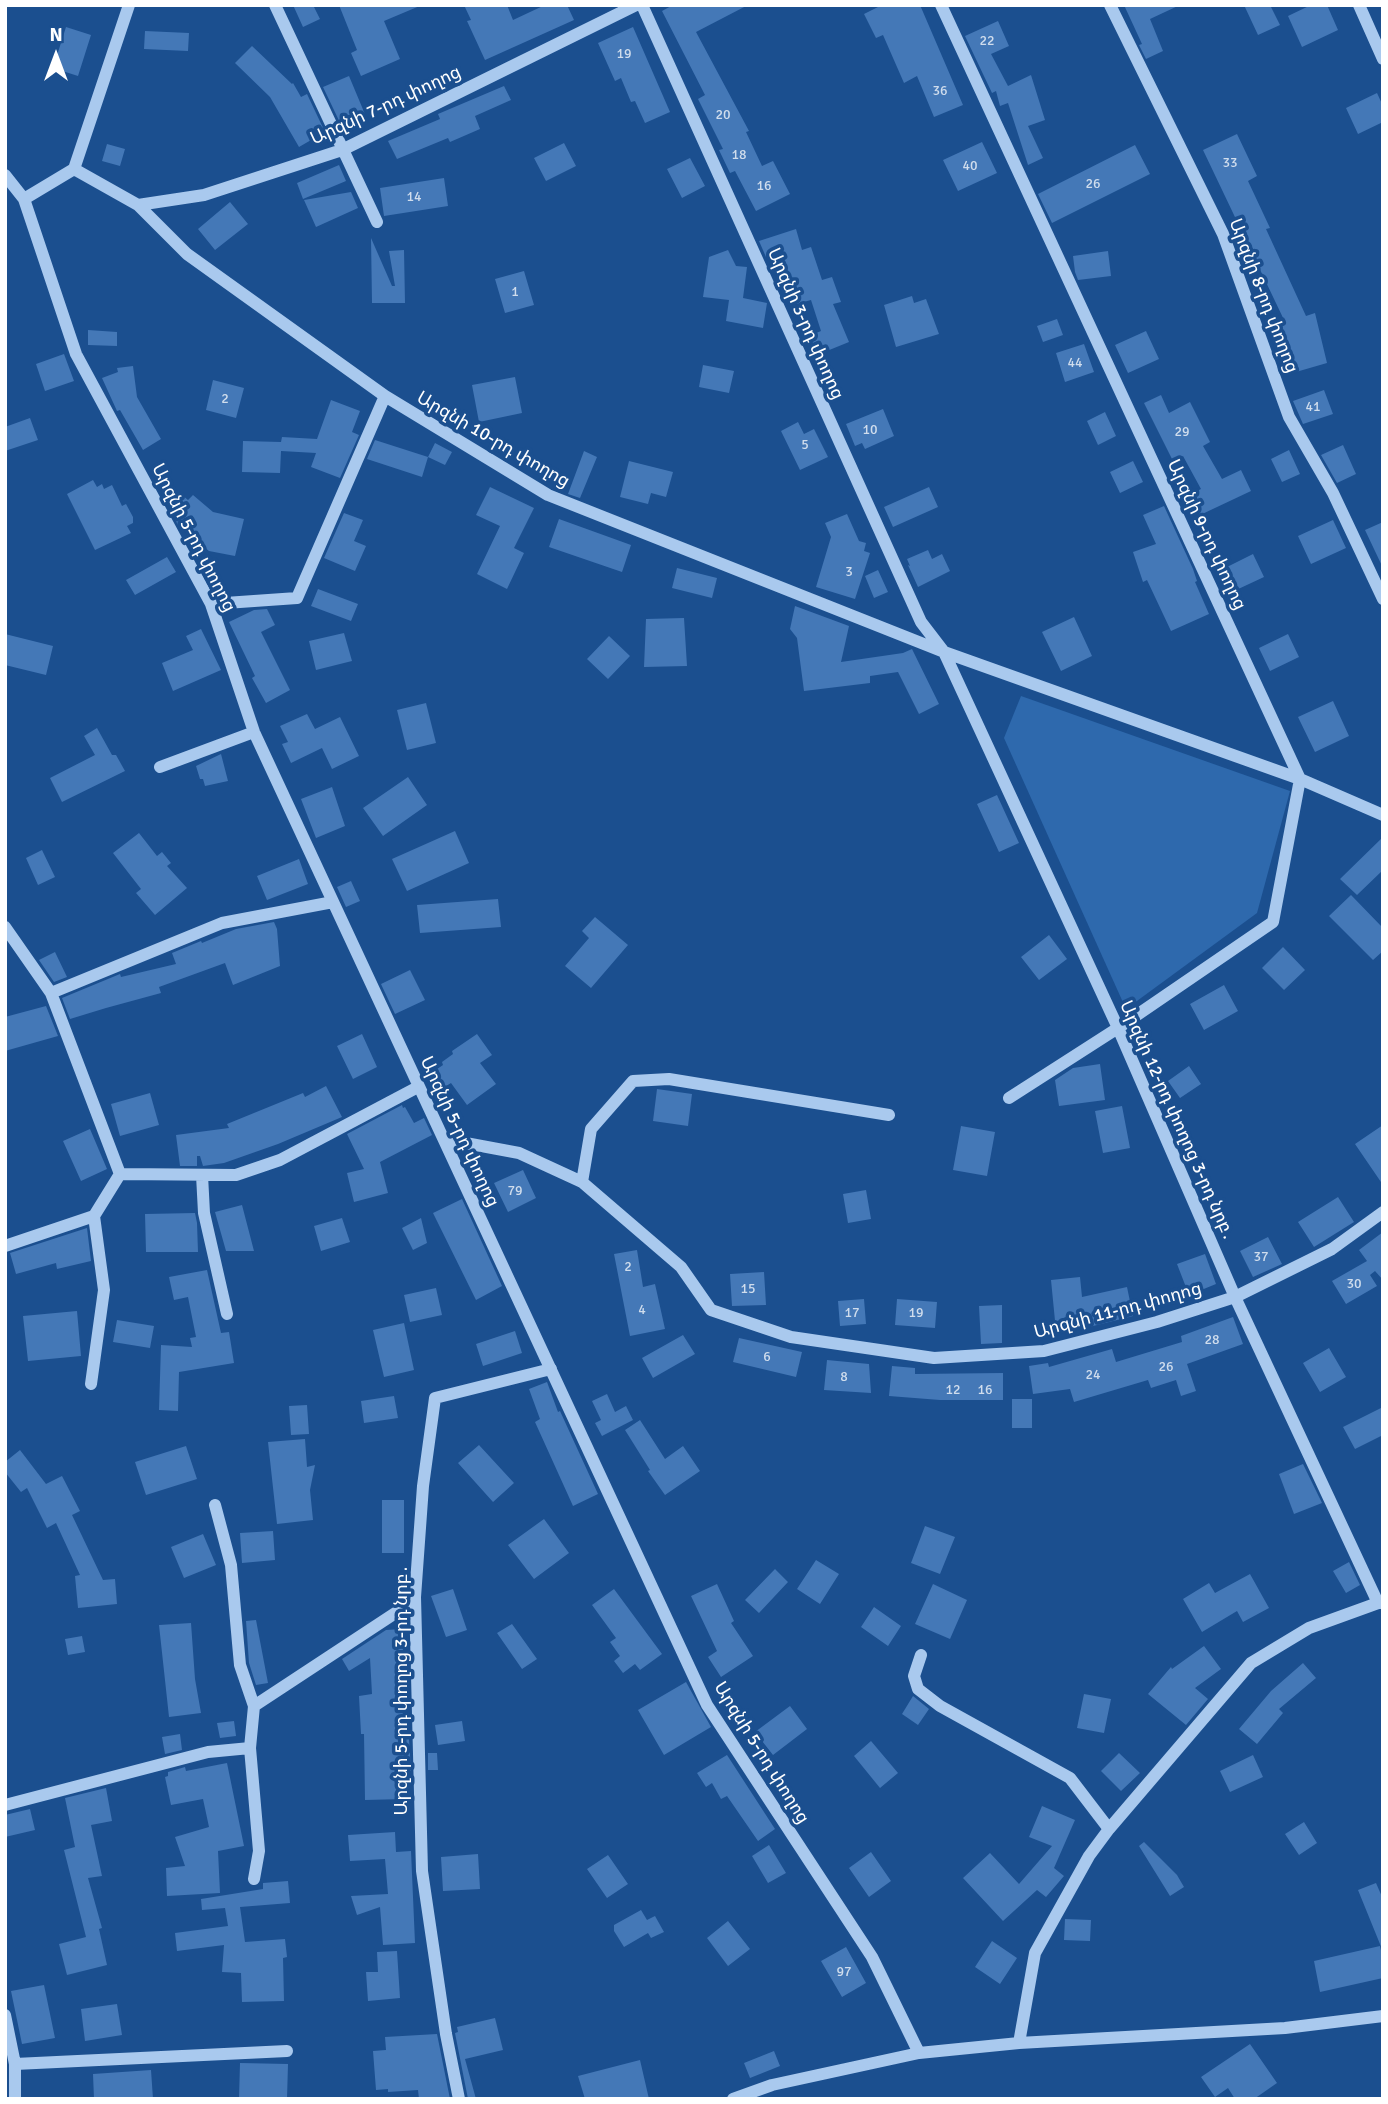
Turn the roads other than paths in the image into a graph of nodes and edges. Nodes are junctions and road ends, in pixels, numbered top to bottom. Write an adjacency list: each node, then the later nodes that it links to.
1 (129, 5): 10 (street)
2 (275, 5): 9 (street)
3 (636, 5): 9 (street, Արզնի 7-րդ փողոց)
4 (642, 5): 18 (street, Արզնի 3-րդ փողոց)
5 (941, 5): 21 (street, Արզնի 9-րդ փողոց)
6 (1110, 5): 16 (street, Արզնի 8-րդ փողոց)
7 (1359, 5): 8 (street)
8 (1383, 59)
9 (342, 150): 13 (street, Արզնի 7-րդ փողոց); 14 (street)
10 (74, 169): 12 (street); 13 (street, Արզնի 10-րդ փողոց)
11 (5, 176): 12 (street, Արզնի 5-րդ փողոց)
12 (24, 199): 17 (street, Արզնի 5-րդ փողոց)
13 (138, 205): 15 (street, Արզնի 10-րդ փողոց)
14 (377, 222)
15 (384, 396): 17 (street); 18 (street, Արզնի 10-րդ փողոց)
16 (1383, 599)
17 (211, 604): 19 (street, Արզնի 5-րդ փողոց)
18 (944, 652): 21 (street, Արզնի 10-րդ փողոց); 26 (street, Արզնի 12-րդ փողոց 3-րդ նրբ․)
19 (254, 732): 20 (street); 23 (street, Արզնի 5-րդ փողոց)
20 (160, 767)
21 (1300, 779): 22 (street, Արզնի 10-րդ փողոց); 26 (street)
22 (1383, 815)
23 (333, 902): 25 (street); 27 (street, Արզնի 5-րդ փողոց)
24 (5, 927): 25 (street)
25 (51, 993): 31 (street)
26 (1118, 1028): 28 (street); 37 (street, Արզնի 12-րդ փողոց 3-րդ նրբ․)
27 (418, 1087): 30 (street, Արզնի 5-րդ փողոց); 32 (street)
28 (1009, 1098)
29 (888, 1115): 33 (street)
30 (444, 1139): 33 (street, Արզնի 11-րդ փողոց); 39 (street, Արզնի 5-րդ փողոց)
31 (120, 1174): 32 (street); 35 (street)
32 (202, 1175): 38 (street)
33 (582, 1182): 37 (street, Արզնի 11-րդ փողոց)
34 (1383, 1212): 37 (street, Արզնի 11-րդ փողոց)
35 (94, 1216): 36 (street); 40 (street)
36 (5, 1246)
37 (1234, 1297): 43 (street, Արզնի 12-րդ փողոց 3-րդ նրբ․)
38 (227, 1314)
39 (551, 1369): 42 (street, Արզնի 5-րդ փողոց 3-րդ նրբ․); 54 (street, Արզնի 5-րդ փողոց)
40 (91, 1384)
41 (215, 1505): 45 (street)
42 (415, 1597): 45 (street); 57 (street, Արզնի 5-րդ փողոց 3-րդ նրբ․)
43 (1380, 1603): 48 (street)
44 (921, 1655): 48 (street)
45 (254, 1706): 46 (street)
46 (250, 1748): 47 (street); 49 (street)
47 (5, 1805)
48 (1109, 1829): 52 (street)
49 (254, 1879)
50 (5, 2015): 55 (street)
51 (1383, 2016): 52 (street)
52 (1019, 2043): 54 (street)
53 (287, 2051): 55 (street)
54 (919, 2053): 58 (street)
55 (15, 2064): 56 (street)
56 (15, 2099)
57 (459, 2099)
58 (733, 2099)

